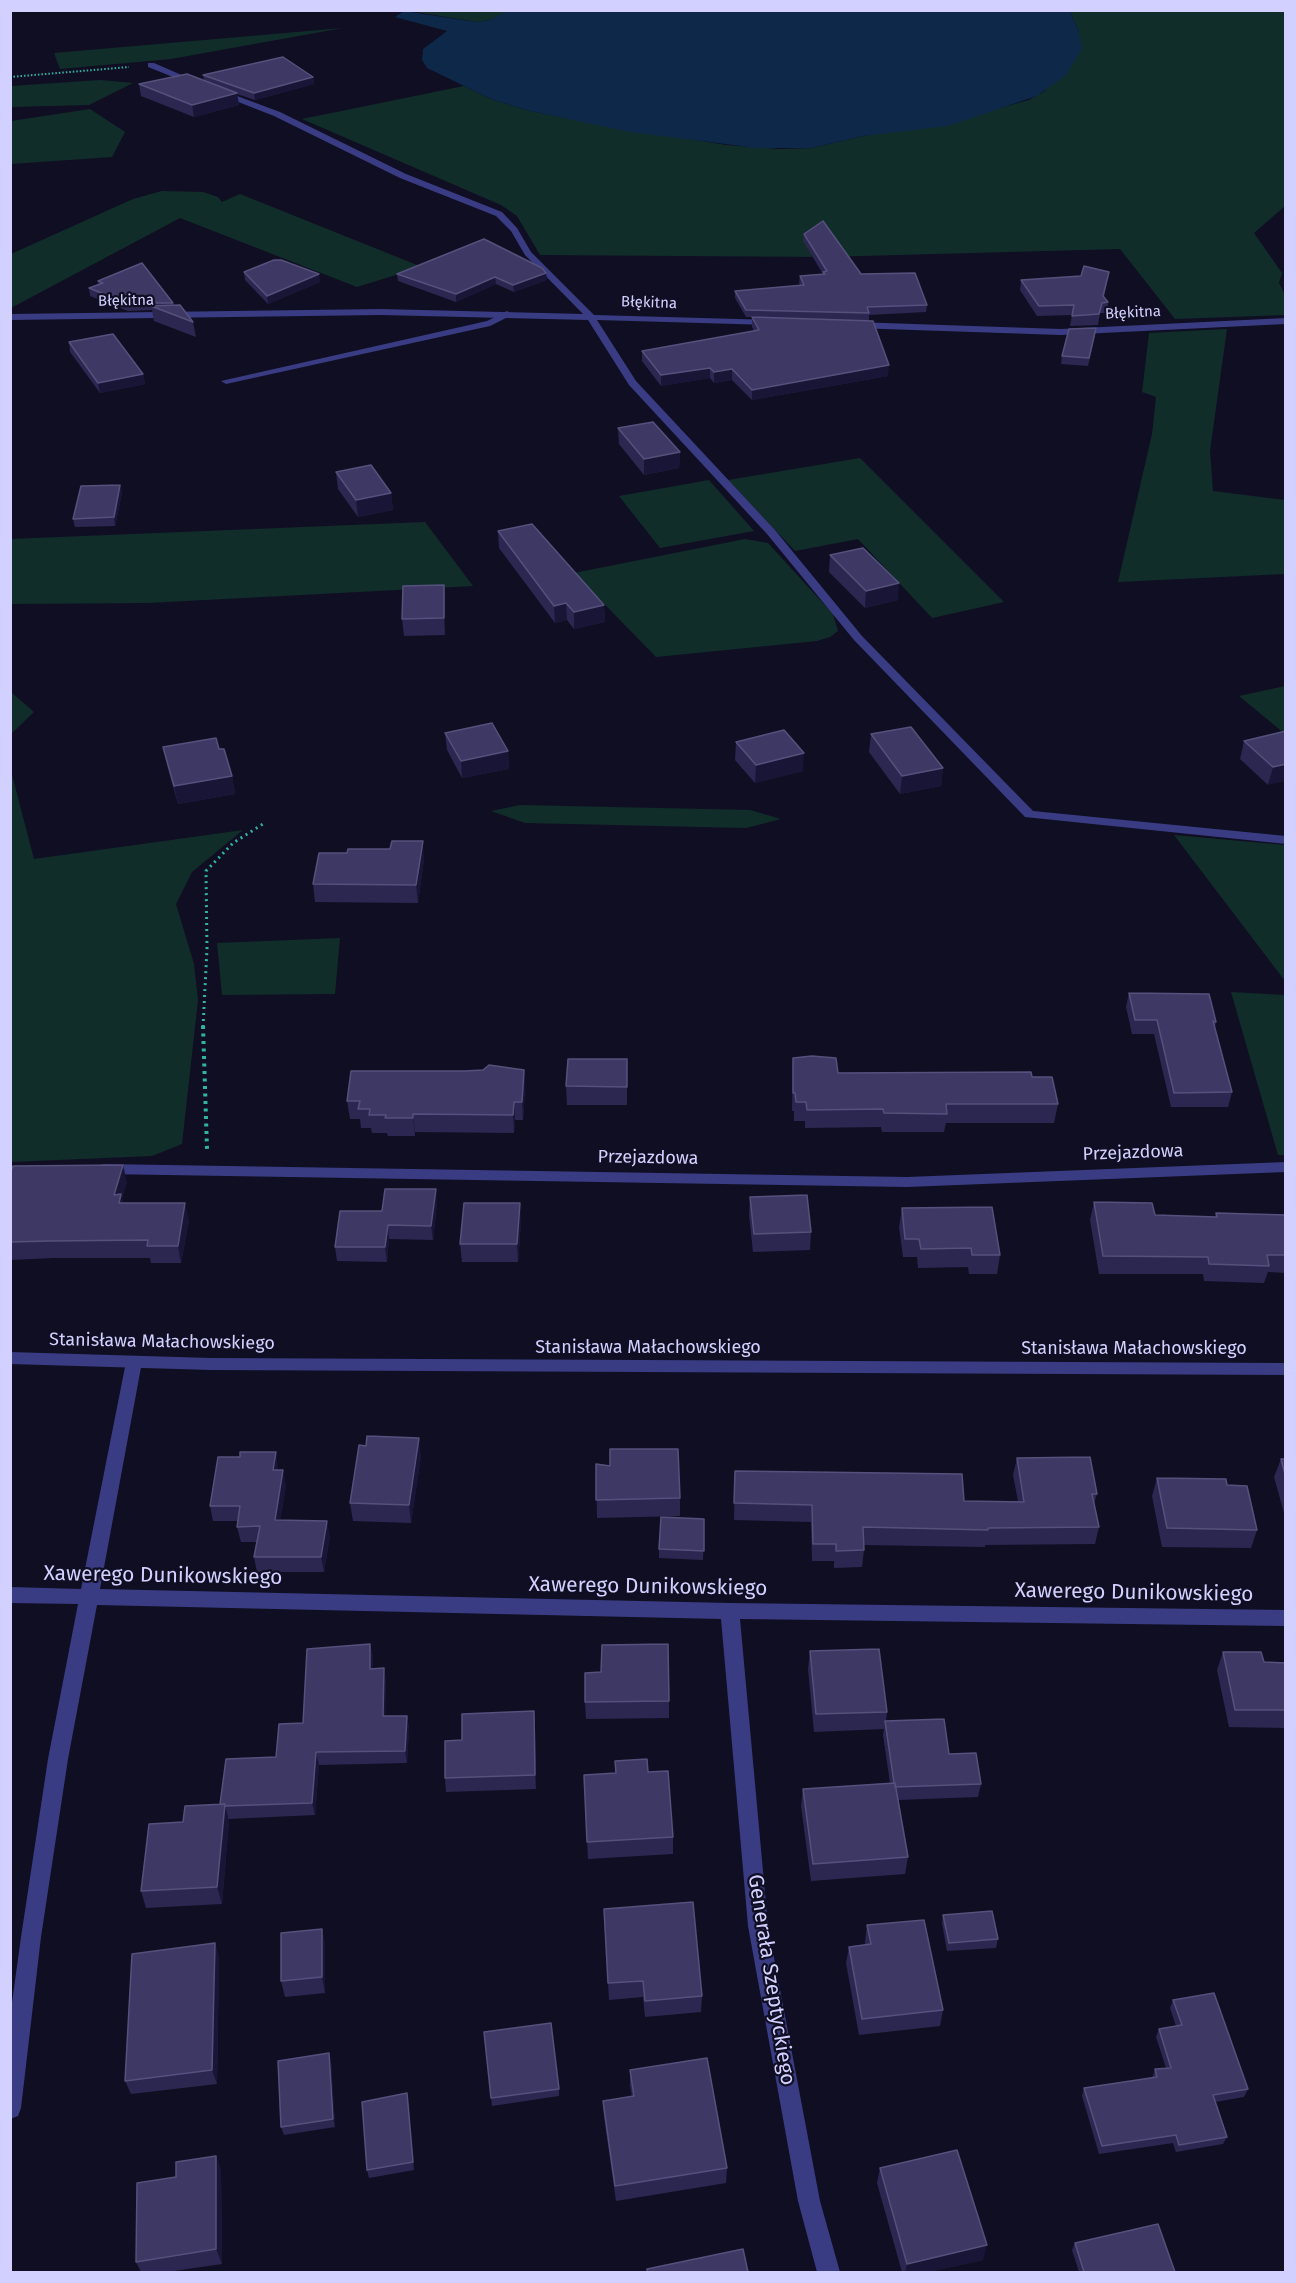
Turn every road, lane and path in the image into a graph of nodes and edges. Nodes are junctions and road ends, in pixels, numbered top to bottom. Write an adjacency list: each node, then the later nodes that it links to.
1 (151, 65): 2 (path); 3 (street)
2 (10, 76)
3 (203, 86)
4 (214, 90): 6 (street)
5 (507, 314): 6 (street, Błękitna); 7 (street, Błękitna); 11 (street)
6 (591, 316): 9 (street, Błękitna); 13 (street)
7 (10, 317)
8 (1286, 321): 10 (street, Błękitna)
9 (779, 322)
10 (838, 324)
11 (226, 381)
12 (264, 824): 16 (path)
13 (1286, 840)
14 (1286, 1167): 16 (street, Przejazdowa)
15 (84, 1169): 16 (street, Przejazdowa)
16 (200, 1170)
17 (10, 1358): 18 (street, Stanisława Małachowskiego)
18 (134, 1362): 19 (street, Stanisława Małachowskiego); 21 (street)
19 (1286, 1369)
20 (10, 1595): 21 (street, Xawerego Dunikowskiego)
21 (89, 1596): 22 (street, Xawerego Dunikowskiego); 24 (street)
22 (730, 1611): 23 (street, Xawerego Dunikowskiego); 25 (street, Generała Szeptyckiego)
23 (1286, 1618)
24 (10, 2108)
25 (828, 2272)

